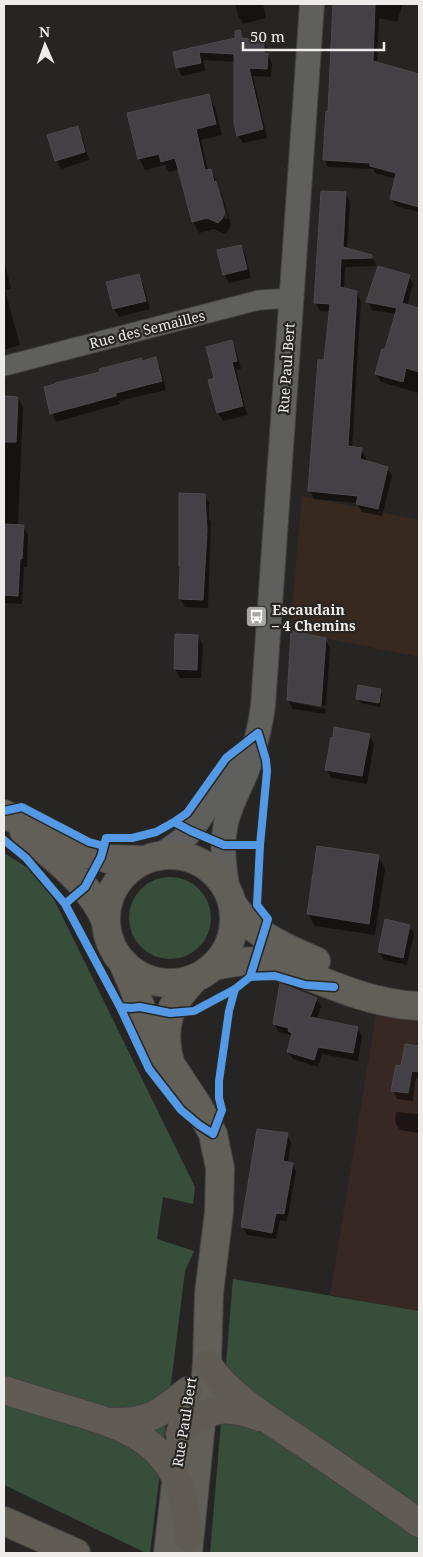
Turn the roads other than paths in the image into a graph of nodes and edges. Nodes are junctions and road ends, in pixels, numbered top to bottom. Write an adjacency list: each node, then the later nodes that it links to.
1 (312, 4): 2 (street, Rue Paul Bert)
2 (291, 299): 3 (street, Rue des Semailles); 4 (street, Rue Paul Bert)
3 (4, 366)
4 (258, 733): 6 (street, Rue Paul Bert); 7 (street, Rue Paul Bert)
5 (4, 814): 6 (main road); 8 (main road)
6 (153, 858): 7 (main road); 8 (main road)
7 (230, 898): 10 (main road); 11 (main road)
8 (106, 922): 9 (main road)
9 (123, 963): 10 (main road); 13 (main road, Rue Paul Bert)
10 (204, 972): 12 (main road); 13 (main road, Rue Paul Bert)
11 (419, 995)
12 (419, 1006)
13 (171, 1066): 14 (main road, Rue Paul Bert)
14 (209, 1293): 15 (main road, Rue Paul Bert); 17 (main road, Rue Paul Bert)
15 (207, 1364): 18 (main road, Rue Paul Bert); 20 (highway)
16 (4, 1390): 19 (highway)
17 (188, 1391): 19 (highway); 21 (main road, Rue Paul Bert)
18 (202, 1415): 20 (highway); 21 (highway); 25 (main road, Rue Paul Bert)
19 (112, 1422): 22 (highway)
20 (272, 1422): 24 (highway)
21 (180, 1434): 22 (main road, Rue Paul Bert)
22 (176, 1477): 25 (highway)
23 (4, 1522): 26 (highway)
24 (419, 1522)
25 (181, 1548)
26 (76, 1553)

